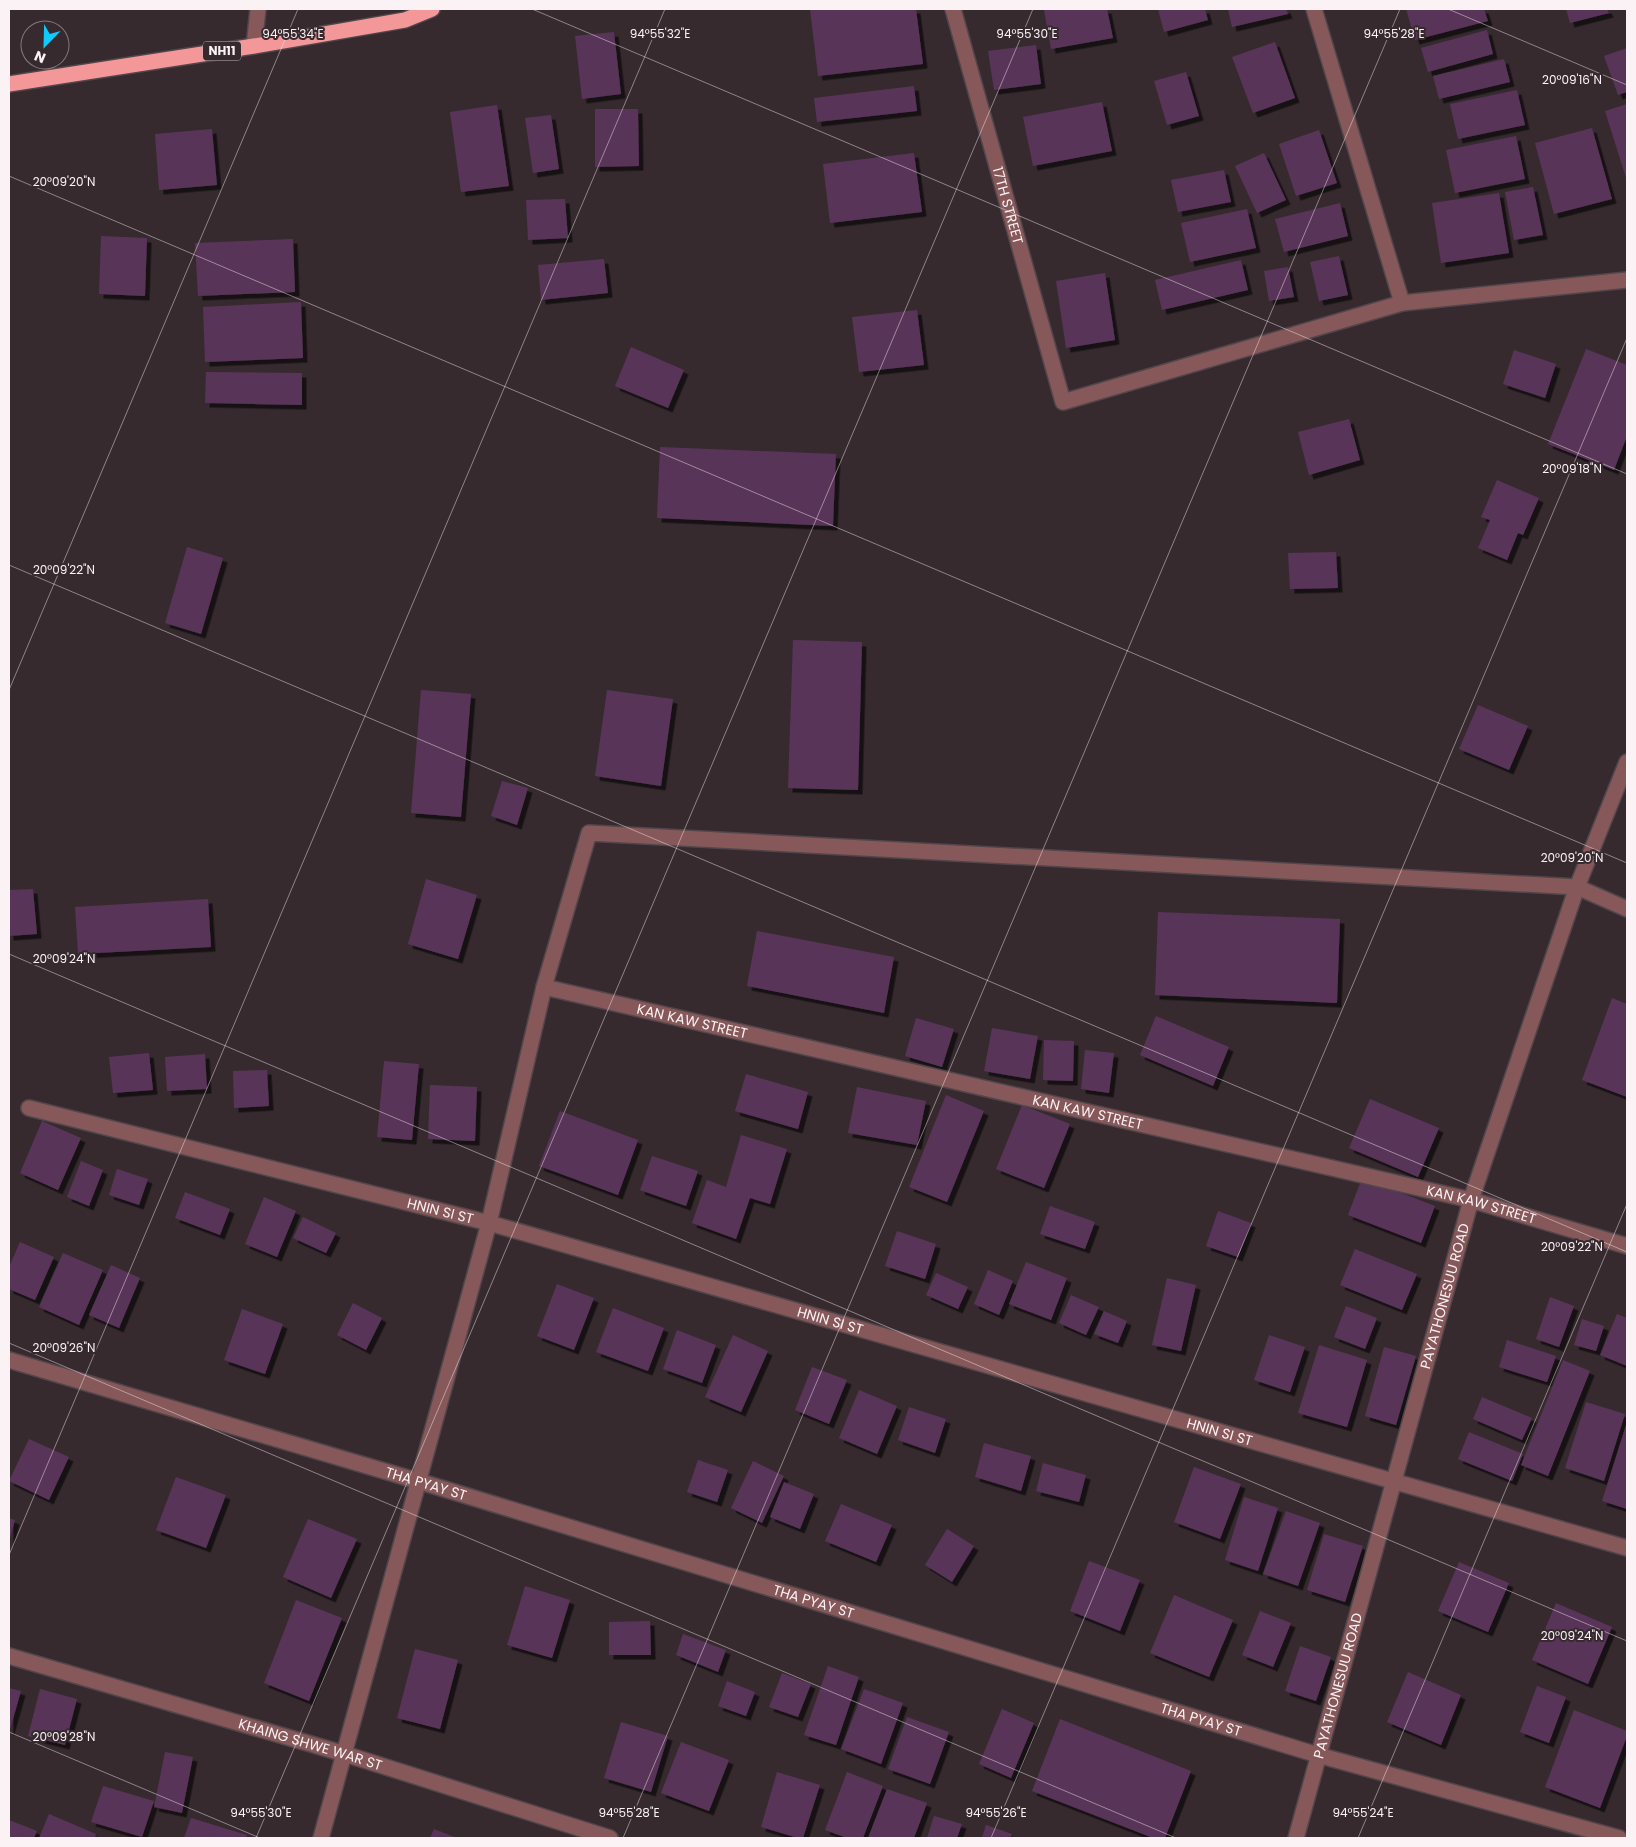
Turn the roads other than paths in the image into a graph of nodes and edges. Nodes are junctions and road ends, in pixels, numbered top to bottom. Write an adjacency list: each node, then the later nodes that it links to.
1 (258, 9): 5 (street)
2 (432, 9): 5 (highway, NH11)
3 (953, 9): 8 (street, 17TH STREET)
4 (1314, 9): 8 (street)
5 (254, 46): 6 (highway, NH11)
6 (9, 84)
7 (1627, 280): 8 (street)
8 (1402, 303)
9 (1627, 762): 10 (street, PAYATHONESUU ROAD)
10 (1577, 887): 11 (street); 12 (street); 14 (street, PAYATHONESUU ROAD)
11 (1627, 909)
12 (544, 987): 14 (street, KAN KAW STREET); 15 (street)
13 (29, 1108): 15 (street, HNIN SI ST)
14 (1471, 1200): 16 (street, KAN KAW STREET); 19 (street, PAYATHONESUU ROAD)
15 (489, 1223): 18 (street); 19 (street, HNIN SI ST)
16 (1627, 1246)
17 (9, 1360): 18 (street, THA PYAY ST)
18 (418, 1481): 22 (street); 23 (street, THA PYAY ST)
19 (1392, 1482): 20 (street, HNIN SI ST); 23 (street, PAYATHONESUU ROAD)
20 (1627, 1548)
21 (9, 1656): 22 (street, KHAING SHWE WAR ST)
22 (345, 1754): 24 (street); 25 (street, KHAING SHWE WAR ST)
23 (1318, 1755): 26 (street, PAYATHONESUU ROAD); 27 (street, THA PYAY ST)
24 (321, 1838)
25 (610, 1838)
26 (1296, 1838)
27 (1618, 1838)

